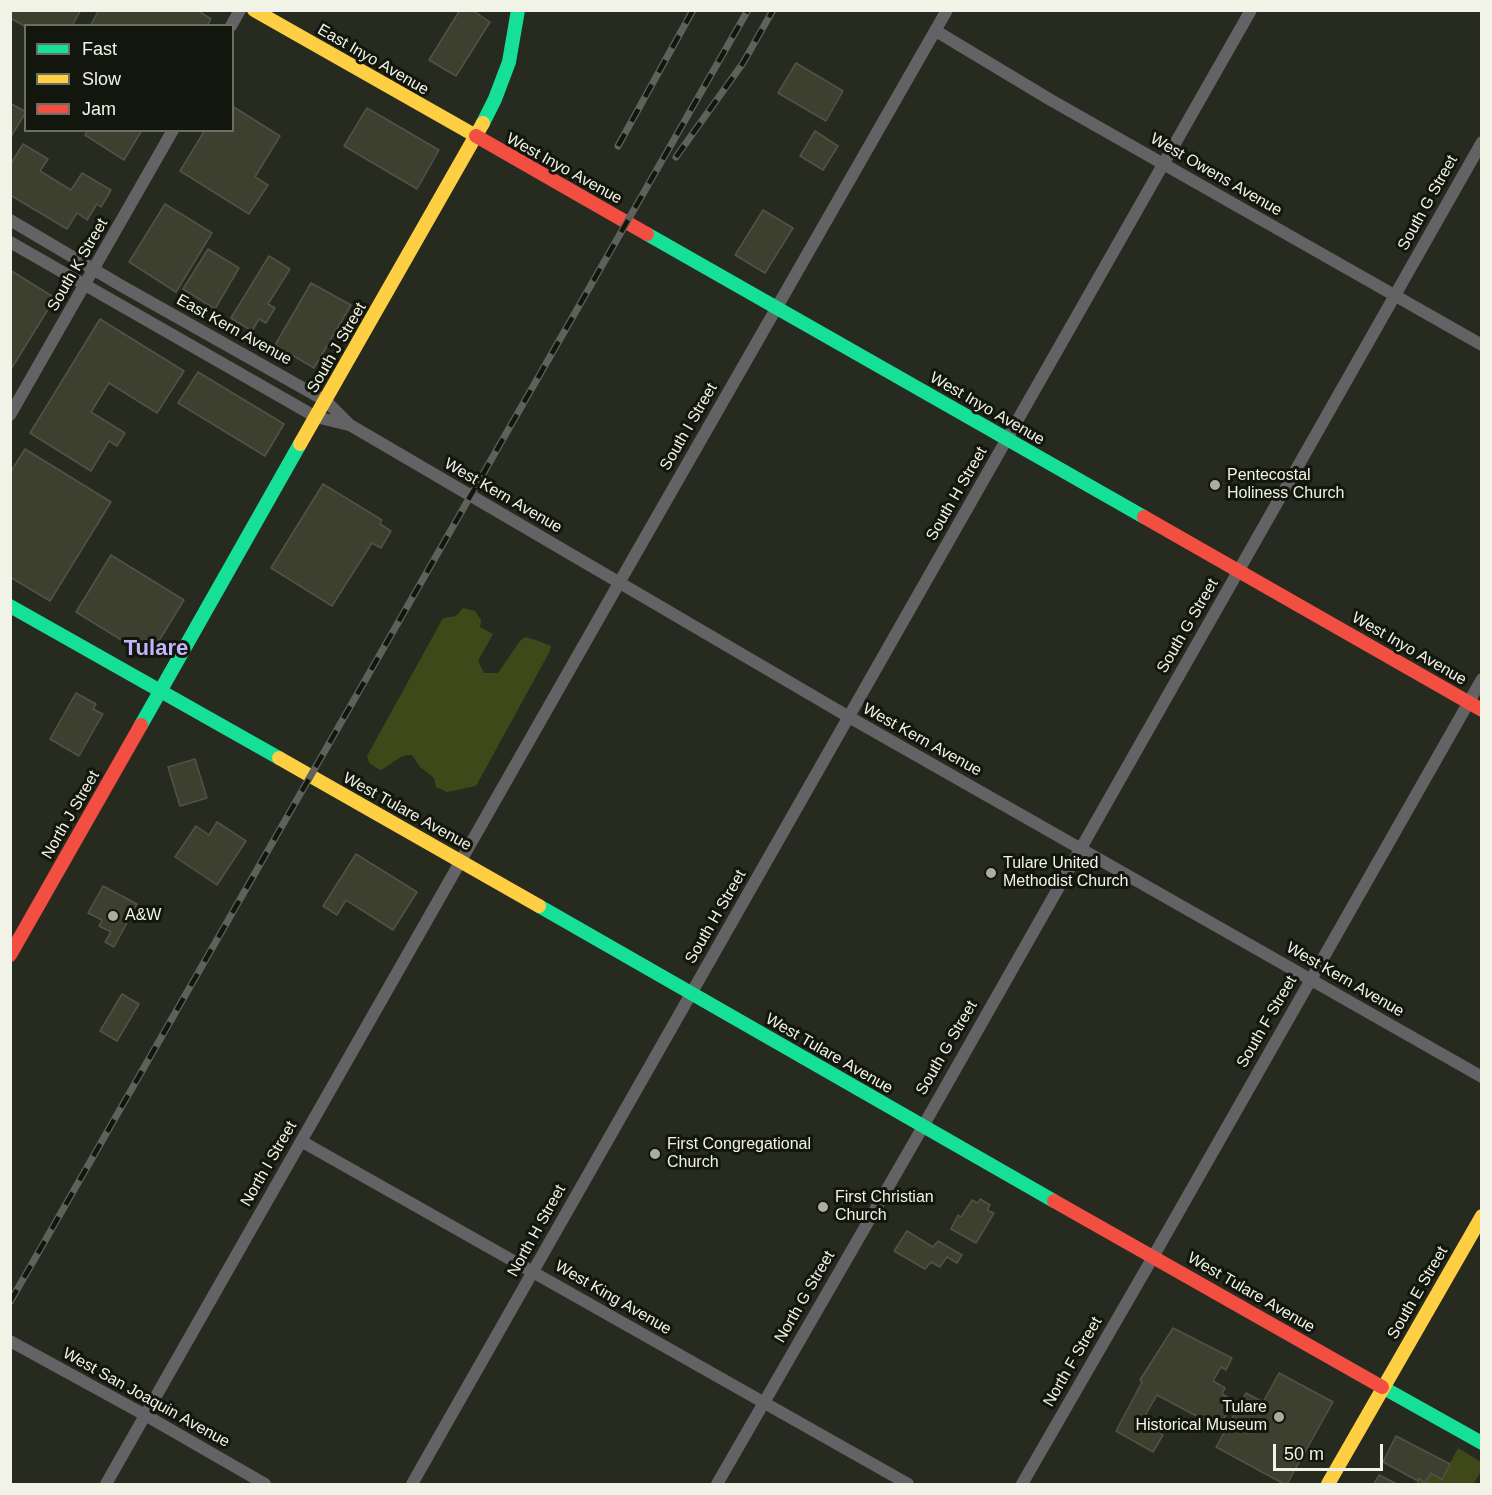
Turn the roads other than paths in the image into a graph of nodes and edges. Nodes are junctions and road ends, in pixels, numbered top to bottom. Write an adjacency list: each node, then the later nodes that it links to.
1 (240, 10): 6 (street)
2 (254, 10): 9 (main road, East Inyo Avenue)
3 (518, 10): 9 (main road, South J Street)
4 (947, 10): 7 (street, South I Street)
5 (1251, 10): 11 (street, South H Street)
6 (232, 24)
7 (936, 30): 11 (street, West Owens Avenue); 17 (street, South I Street)
8 (172, 132): 14 (street, South K Street)
9 (475, 137): 17 (main road, West Inyo Avenue); 19 (main road, South J Street)
10 (1482, 142): 16 (street, South G Street)
11 (1163, 165): 16 (street, West Owens Avenue); 23 (street, South H Street)
12 (10, 220): 14 (street, East Kern Avenue)
13 (10, 242): 15 (street, East Kern Avenue)
14 (94, 269): 15 (street, South K Street); 19 (street, East Kern Avenue)
15 (85, 285): 20 (street, South K Street); 21 (street, East Kern Avenue)
16 (1395, 296): 18 (street, West Owens Avenue); 24 (street, South G Street)
17 (777, 308): 23 (main road, West Inyo Avenue); 25 (street, South I Street)
18 (1482, 345)
19 (326, 401): 21 (main road, South J Street); 22 (street, East Kern Avenue)
20 (10, 415)
21 (316, 417): 22 (street, East Kern Avenue); 28 (main road, South J Street)
22 (350, 425): 25 (street, West Kern Avenue)
23 (1007, 440): 24 (main road, West Inyo Avenue); 31 (street, South H Street)
24 (1238, 571): 29 (main road, West Inyo Avenue); 32 (street, South G Street)
25 (619, 583): 31 (street, West Kern Avenue); 33 (street, South I Street)
26 (10, 606): 28 (main road, West Tulare Avenue)
27 (1482, 680): 29 (street, South F Street)
28 (160, 691): 33 (main road, West Tulare Avenue); 34 (main road, North J Street)
29 (1468, 702): 30 (main road, West Inyo Avenue); 35 (street, South F Street)
30 (1482, 710)
31 (849, 717): 32 (street, West Kern Avenue); 36 (street, South H Street)
32 (1080, 849): 35 (street, West Kern Avenue); 38 (street, South G Street)
33 (461, 861): 36 (main road, West Tulare Avenue); 39 (street, North I Street)
34 (10, 954)
35 (1311, 980): 37 (street, West Kern Avenue); 41 (street, South F Street)
36 (691, 994): 38 (main road, West Tulare Avenue); 42 (street, North H Street)
37 (1482, 1077)
38 (922, 1126): 41 (main road, West Tulare Avenue); 45 (street, North G Street)
39 (301, 1141): 42 (street, West King Avenue); 46 (street, North I Street)
40 (1482, 1216): 44 (main road, South E Street)
41 (1154, 1257): 44 (main road, West Tulare Avenue); 53 (street, North F Street)
42 (533, 1272): 45 (street, West King Avenue); 50 (street, North H Street)
43 (10, 1341): 46 (street, West San Joaquin Avenue)
44 (1383, 1387): 47 (main road, West Tulare Avenue); 54 (main road, South E Street)
45 (764, 1403): 51 (street, North G Street); 52 (street, West King Avenue)
46 (145, 1415): 48 (street, North I Street); 49 (street, West San Joaquin Avenue)
47 (1482, 1443)
48 (106, 1485)
49 (265, 1485)
50 (412, 1485)
51 (717, 1485)
52 (908, 1485)
53 (1022, 1485)
54 (1328, 1485)

